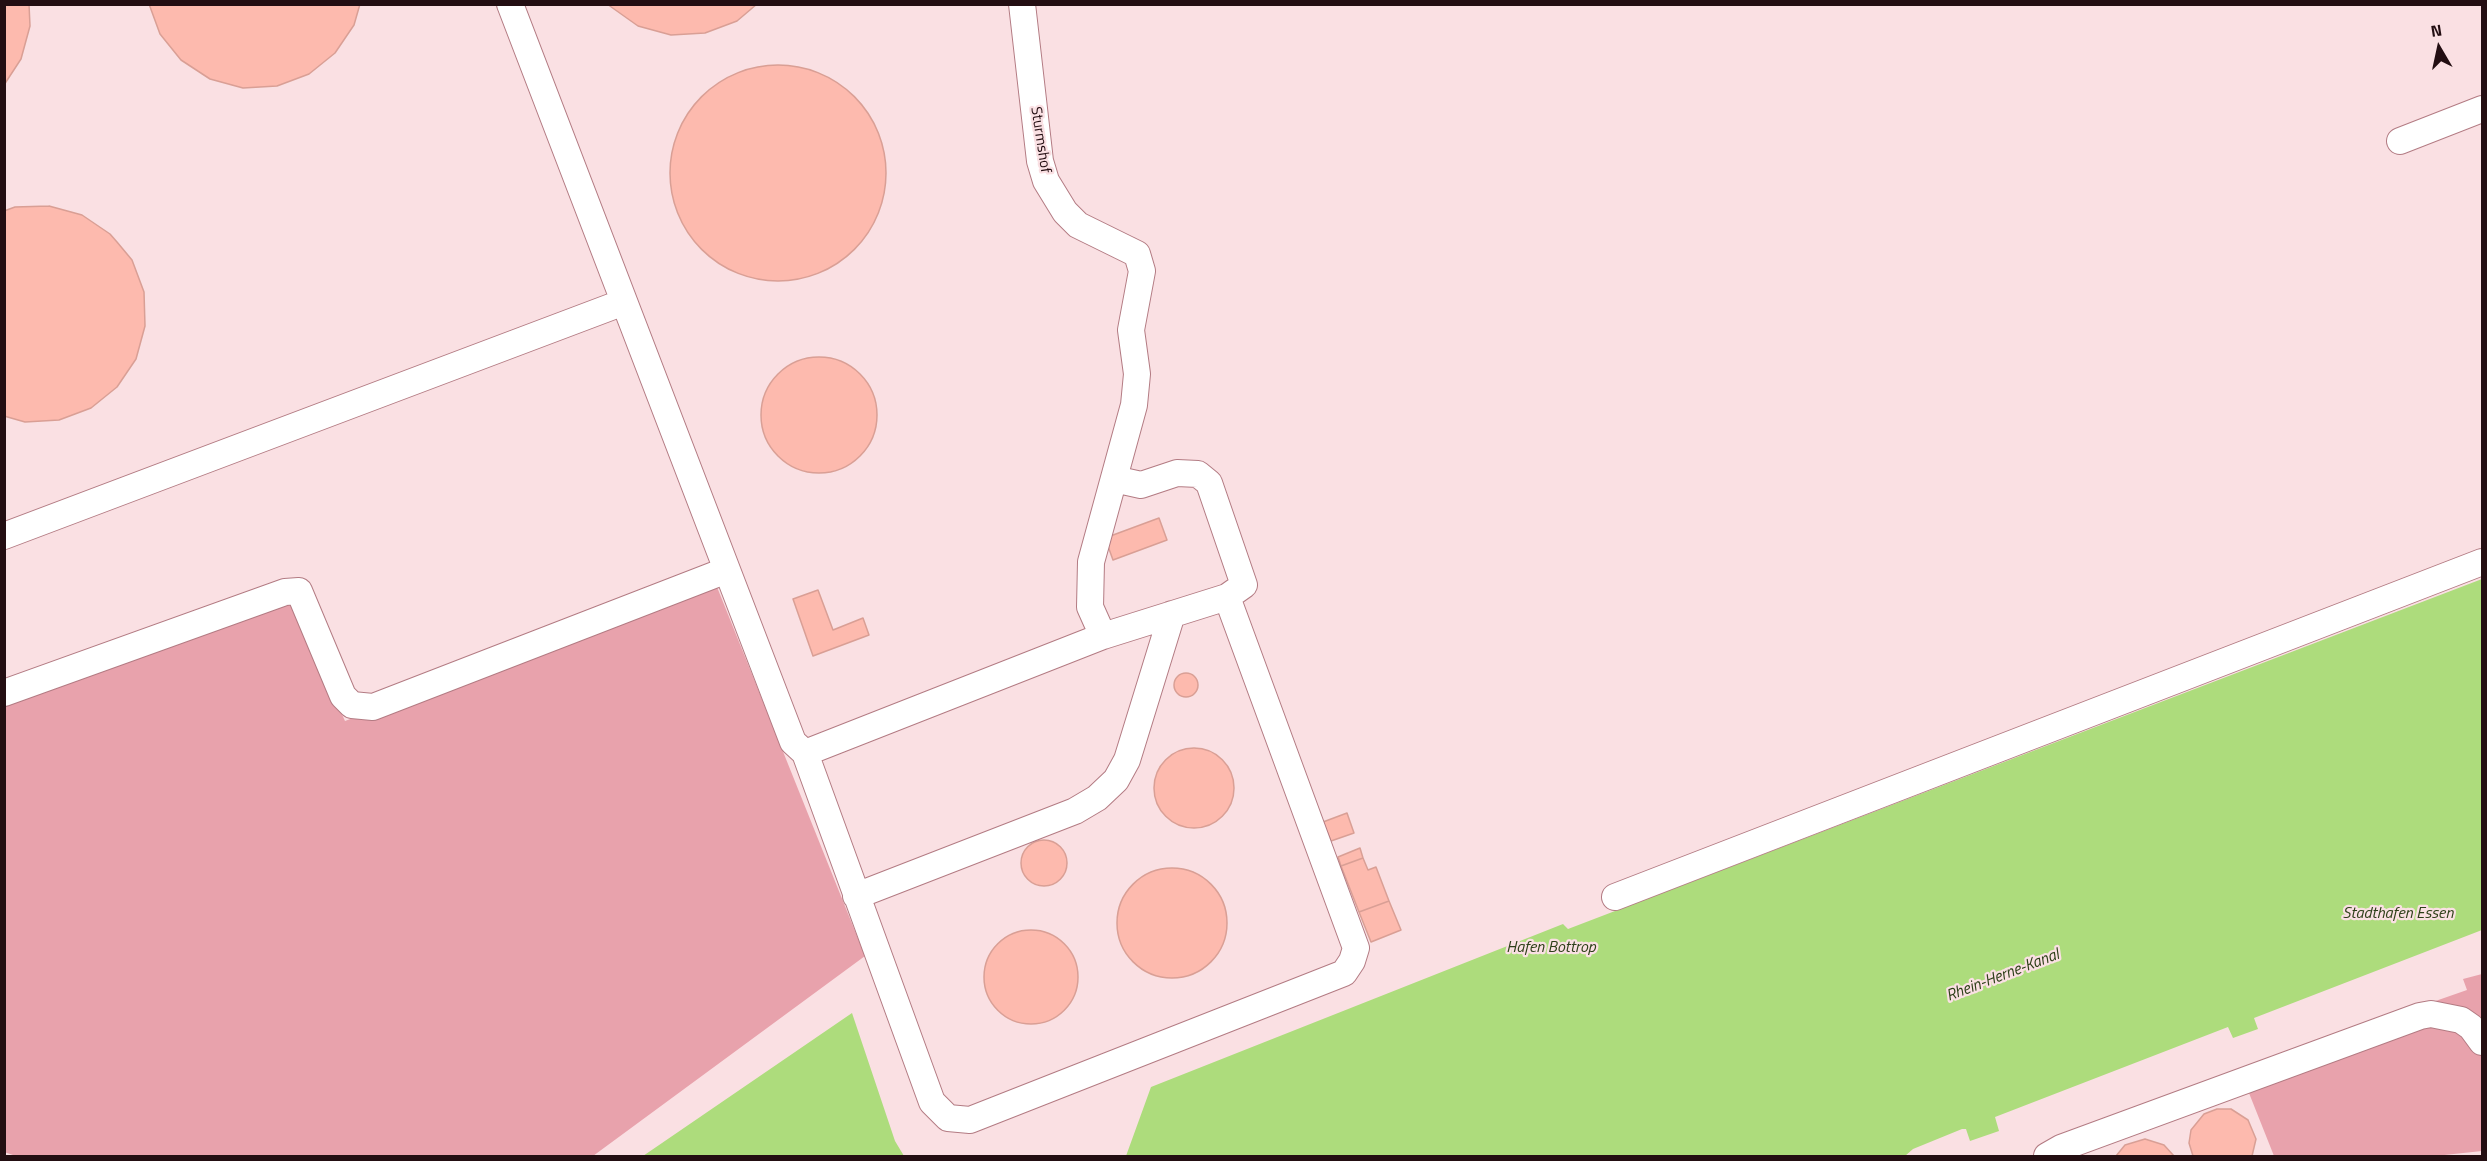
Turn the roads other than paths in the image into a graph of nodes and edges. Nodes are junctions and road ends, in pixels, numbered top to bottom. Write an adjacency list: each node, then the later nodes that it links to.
1 (510, 4): 5 (street)
2 (1022, 4): 6 (street, Sturmshof)
3 (2482, 108): 4 (street)
4 (2400, 141)
5 (624, 302): 7 (street); 9 (street)
6 (1114, 479): 10 (street); 12 (street)
7 (4, 536)
8 (2482, 562): 16 (street)
9 (727, 570): 13 (street); 14 (street)
10 (1227, 597): 11 (street); 15 (street)
11 (1172, 614): 12 (street); 15 (street)
12 (1103, 636): 14 (street)
13 (4, 693)
14 (805, 753): 15 (street)
15 (856, 896)
16 (1615, 897)
17 (2482, 1042): 18 (street)
18 (2047, 1156)

